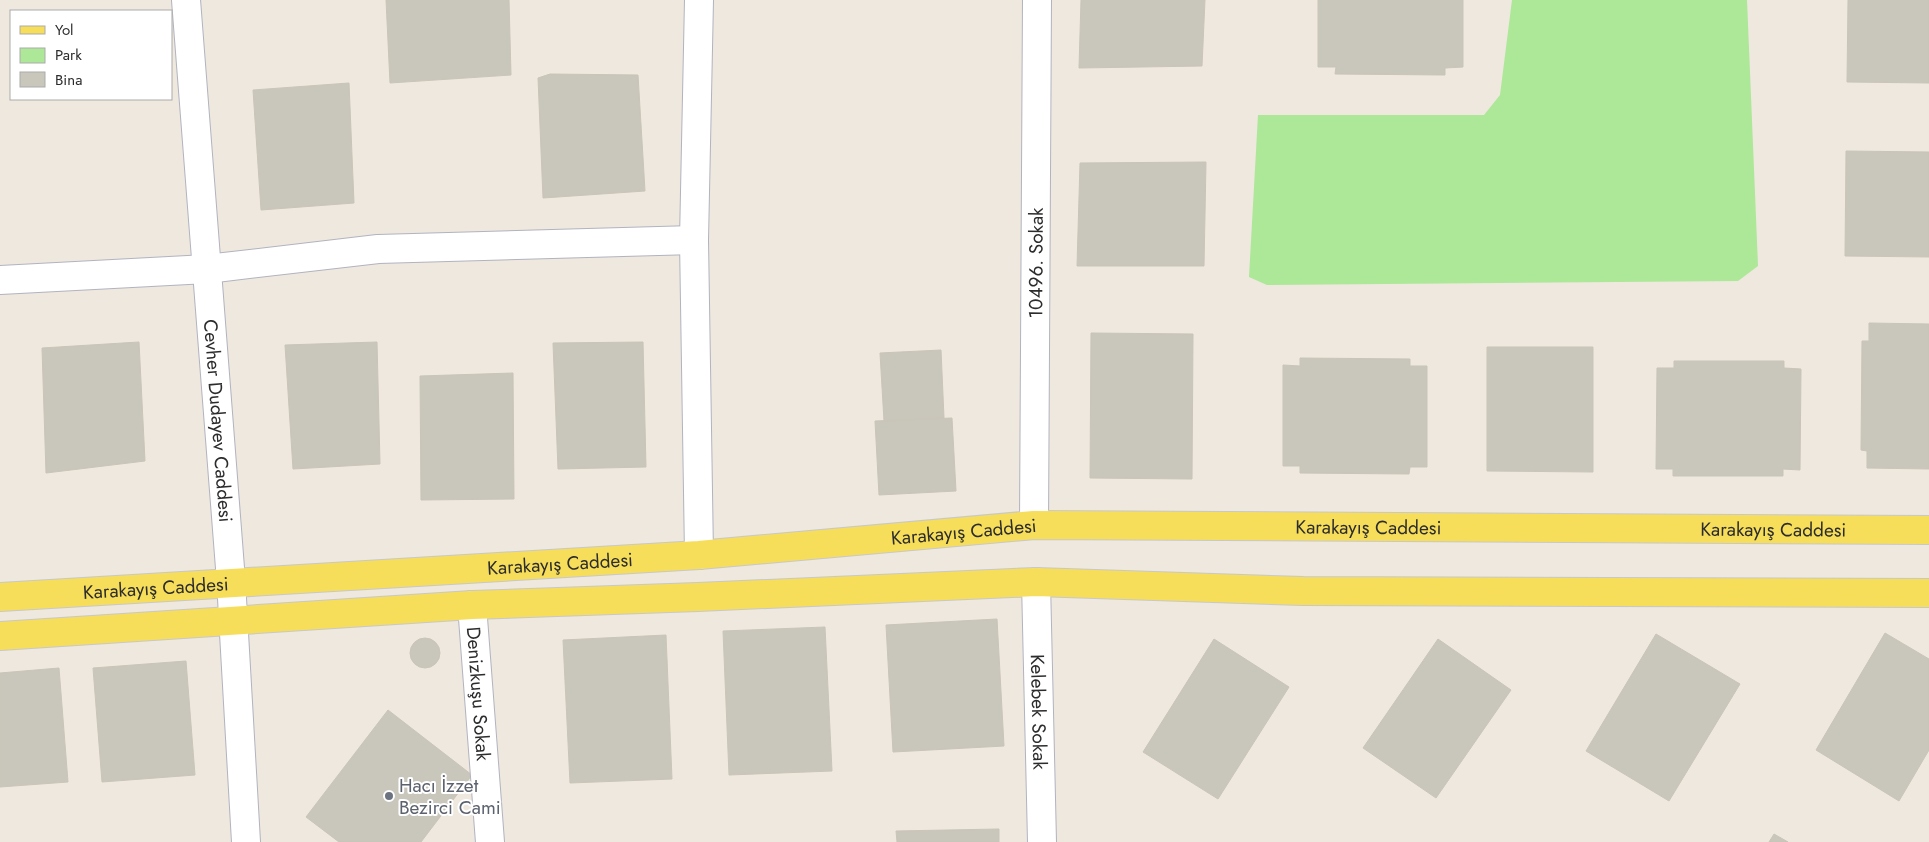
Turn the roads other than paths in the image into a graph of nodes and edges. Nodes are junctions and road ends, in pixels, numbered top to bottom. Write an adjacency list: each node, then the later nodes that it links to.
1 (186, 0): 5 (street, Cevher Dudayev Caddesi)
2 (699, 0): 4 (street)
3 (1037, 0): 7 (street, 10496. Sokak)
4 (694, 240): 5 (street); 9 (street)
5 (207, 269): 6 (street); 10 (street, Cevher Dudayev Caddesi)
6 (0, 280)
7 (1034, 525): 8 (main road, Karakayış Caddesi); 9 (main road, Karakayış Caddesi)
8 (1929, 530)
9 (699, 555): 10 (main road, Karakayış Caddesi)
10 (231, 582): 13 (main road, Karakayış Caddesi); 15 (street, Cevher Dudayev Caddesi)
11 (1036, 582): 12 (main road, Karakayış Caddesi); 14 (main road, Karakayış Caddesi); 19 (street, Kelebek Sokak)
12 (1929, 594)
13 (0, 597)
14 (472, 605): 15 (main road, Karakayış Caddesi); 18 (street, Denizkuşu Sokak)
15 (234, 620): 16 (main road, Karakayış Caddesi); 17 (street, Cevher Dudayev Caddesi)
16 (0, 636)
17 (246, 842)
18 (490, 842)
19 (1042, 842)

